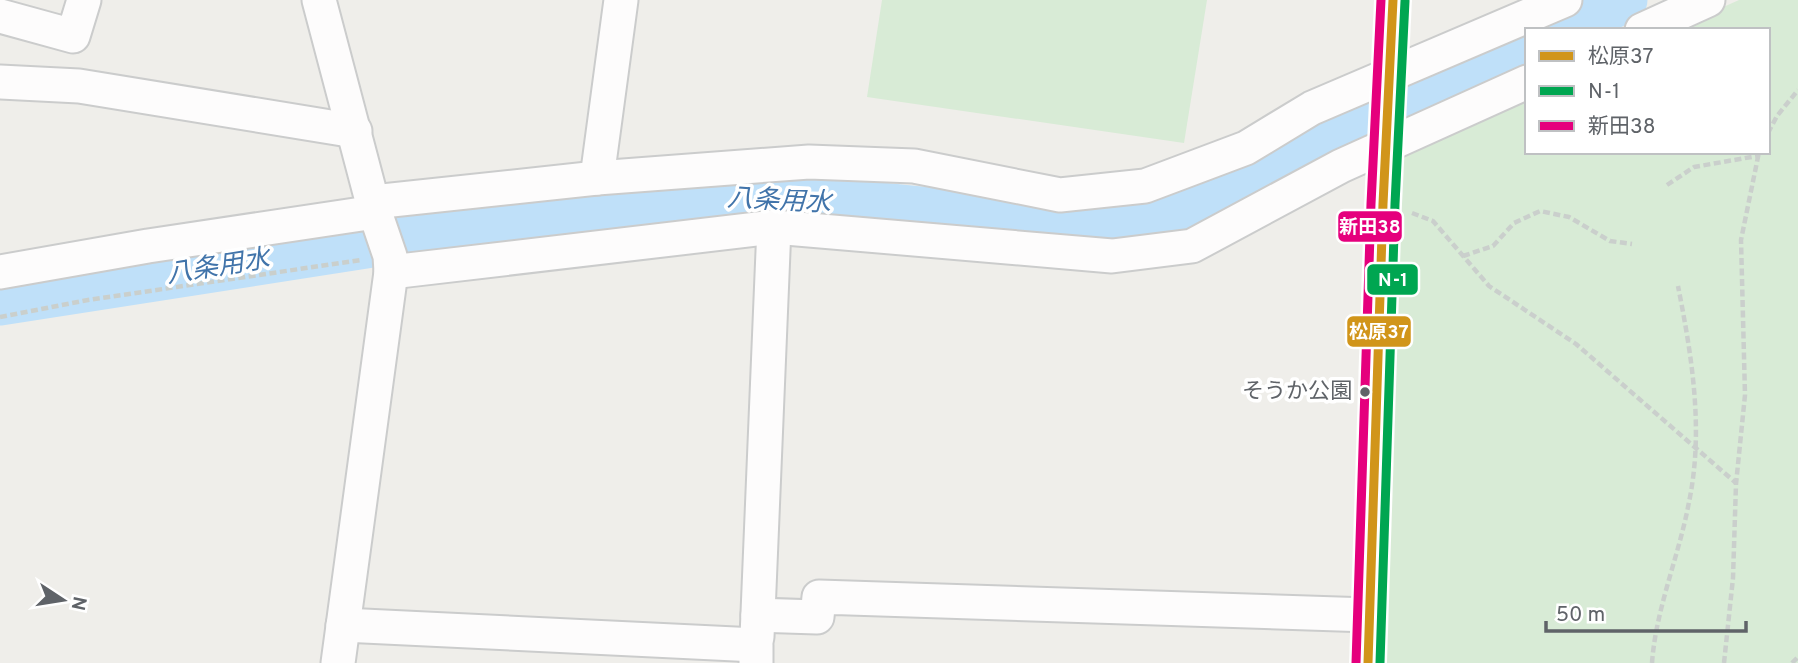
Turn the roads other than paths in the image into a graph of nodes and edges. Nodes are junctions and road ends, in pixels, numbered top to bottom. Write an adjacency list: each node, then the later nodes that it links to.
1 (84, 0): 7 (street)
2 (319, 0): 12 (street)
3 (621, 0): 14 (street)
4 (1393, 0): 9 (street)
5 (1565, 0): 9 (street)
6 (1707, 0): 8 (street)
7 (0, 16)
8 (1646, 28)
9 (1390, 78): 13 (street); 14 (street)
10 (0, 82): 12 (street)
11 (1525, 83): 13 (street)
12 (355, 131): 15 (street)
13 (1386, 140): 16 (street); 19 (street)
14 (597, 178): 15 (street)
15 (374, 207): 17 (street); 18 (street)
16 (774, 227): 17 (street); 21 (street)
17 (390, 264): 20 (street)
18 (0, 272)
19 (1369, 615): 21 (street); 23 (street)
20 (343, 625): 21 (street); 22 (street)
21 (757, 641)
22 (338, 663)
23 (1368, 663)

